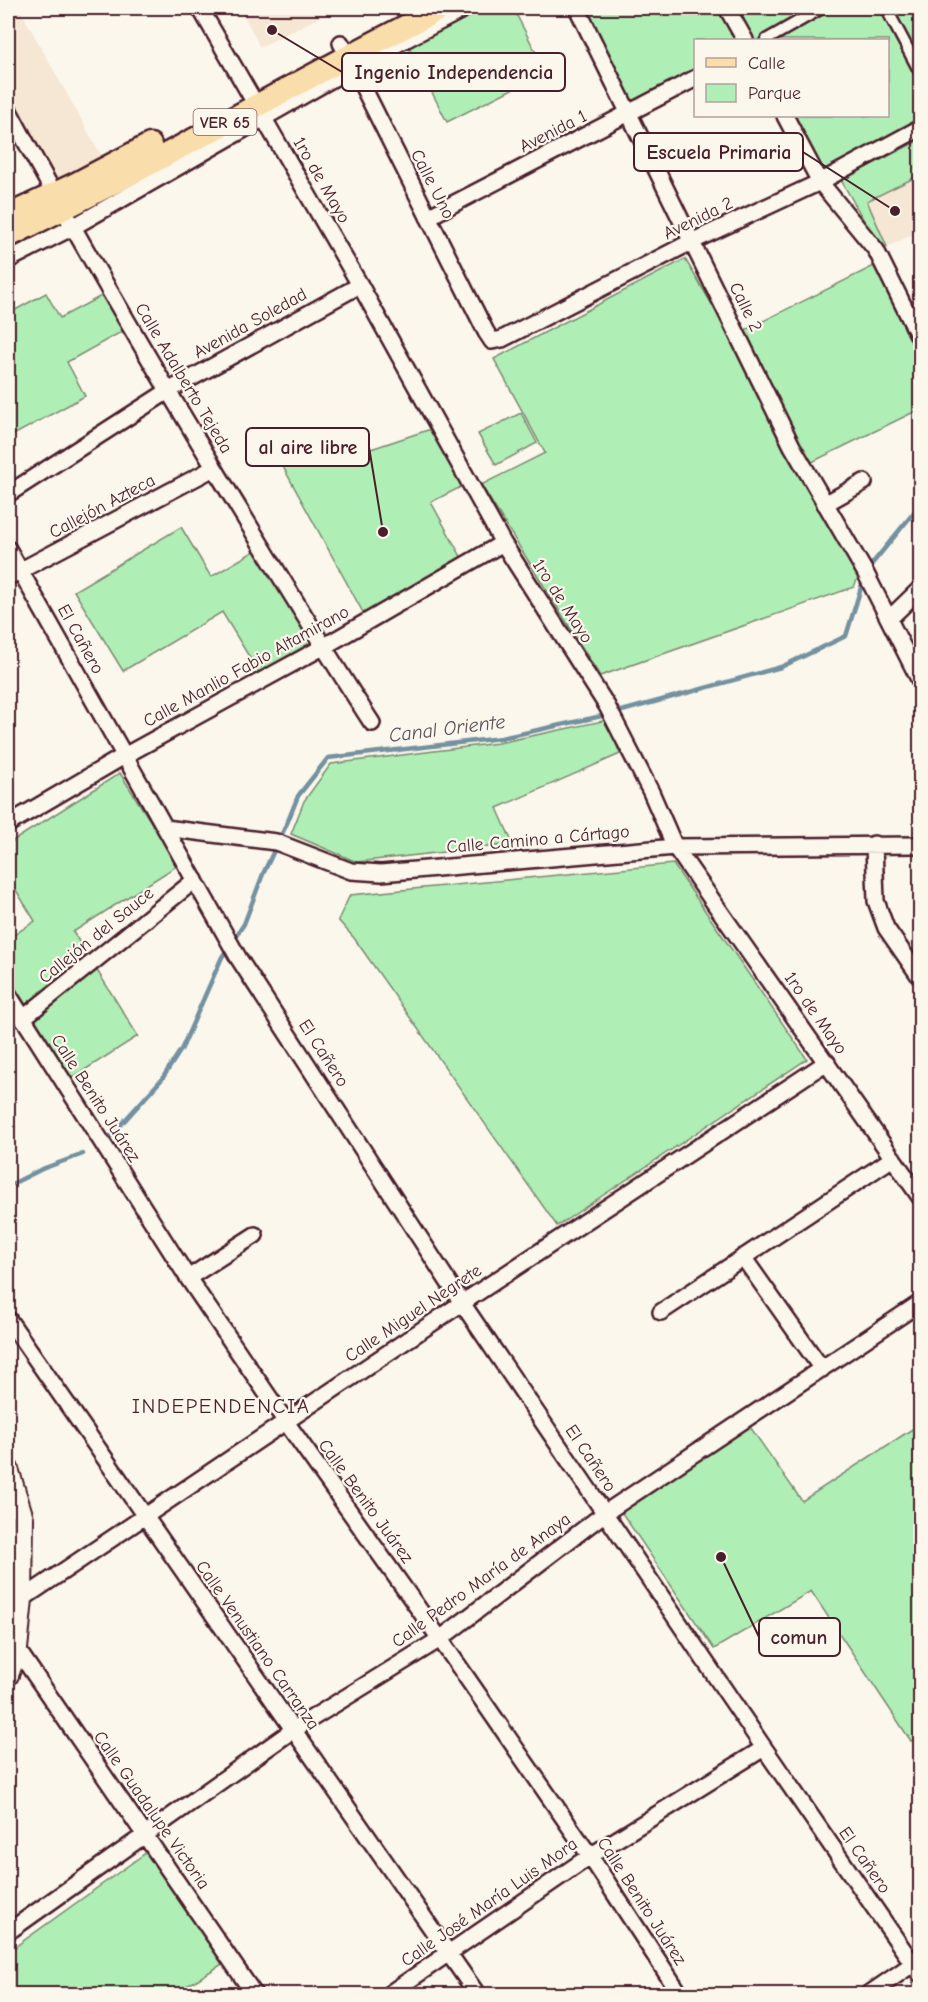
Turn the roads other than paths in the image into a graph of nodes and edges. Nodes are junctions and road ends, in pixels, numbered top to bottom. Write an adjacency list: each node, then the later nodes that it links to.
1 (200, 8): 14 (street, 1ro de Mayo)
2 (409, 8): 11 (main road, VER 65)
3 (442, 8): 11 (main road, VER 65)
4 (466, 8): 11 (street)
5 (576, 8): 16 (street, Calle 2)
6 (728, 8): 9 (street)
7 (822, 8): 10 (street)
8 (886, 8): 12 (street)
9 (744, 39)
10 (768, 39)
11 (347, 55): 14 (main road, VER 65); 22 (street, Calle Uno)
12 (921, 72)
13 (694, 79): 16 (street, Avenida 1)
14 (257, 105): 20 (main road, VER 65); 26 (street, 1ro de Mayo)
15 (8, 110): 20 (street, Calle Adalberto Tejeda)
16 (629, 114): 22 (street, Avenida 1); 24 (street, Calle 2)
17 (786, 117): 19 (street)
18 (921, 128): 19 (street, Avenida 2)
19 (820, 182): 24 (street, Avenida 2); 27 (street)
20 (62, 210): 21 (main road, VER 65); 23 (main road, VER 65); 25 (street); 29 (street, Calle Adalberto Tejeda)
21 (8, 216)
22 (428, 217): 28 (street, Calle Uno)
23 (8, 236)
24 (691, 242): 28 (street, Avenida 2); 33 (street, Calle 2)
25 (8, 260)
26 (360, 285): 29 (street, Avenida Soledad); 34 (street, 1ro de Mayo)
27 (921, 339)
28 (492, 340)
29 (168, 391): 30 (street, Calle Adalberto Tejeda); 32 (street, Avenida Soledad)
30 (214, 468): 36 (street, Callejón Azteca); 39 (street, Calle Adalberto Tejeda)
31 (864, 482): 33 (street)
32 (8, 494)
33 (825, 504): 38 (street, Calle 2)
34 (503, 543): 39 (street, Calle Manlio Fabio Altamirano); 47 (street, 1ro de Mayo)
35 (8, 549): 36 (street, El Cañero)
36 (14, 574): 42 (street, El Cañero)
37 (921, 589): 38 (street)
38 (890, 620): 40 (street, Calle 2)
39 (323, 647): 41 (street, Calle Adalberto Tejeda); 42 (street, Calle Manlio Fabio Altamirano)
40 (921, 681)
41 (372, 723)
42 (124, 756): 43 (street, Calle Manlio Fabio Altamirano); 44 (street, El Cañero)
43 (8, 824)
44 (165, 828): 47 (street, Calle Camino a Cártago); 48 (street, El Cañero)
45 (874, 844): 46 (street, Calle Camino a Cártago); 47 (street, Calle Camino a Cártago); 49 (street)
46 (921, 845)
47 (675, 846): 52 (street, 1ro de Mayo)
48 (195, 880): 51 (street, Callejón del Sauce); 58 (street, El Cañero)
49 (921, 977)
50 (8, 994): 51 (street, Calle Benito Juárez)
51 (22, 1019): 57 (street, Calle Benito Juárez)
52 (826, 1062): 53 (street, 1ro de Mayo); 58 (street, Calle Miguel Negrete)
53 (893, 1158): 54 (street, 1ro de Mayo); 56 (street)
54 (921, 1197)
55 (255, 1234): 57 (street)
56 (743, 1257): 60 (street); 62 (street)
57 (188, 1278): 63 (street, Calle Benito Juárez)
58 (462, 1303): 63 (street, Calle Miguel Negrete); 65 (street, El Cañero)
59 (921, 1303): 62 (street, Calle Pedro María de Anaya)
60 (661, 1312)
61 (8, 1319): 66 (street, Calle Venustiano Carranza)
62 (822, 1369): 65 (street, Calle Pedro María de Anaya)
63 (286, 1422): 66 (street, Calle Miguel Negrete); 68 (street, Calle Benito Juárez)
64 (8, 1470): 67 (main road)
65 (605, 1513): 68 (street, Calle Pedro María de Anaya); 72 (street, El Cañero)
66 (146, 1517): 67 (street, Calle Miguel Negrete); 71 (street, Calle Venustiano Carranza)
67 (22, 1599): 69 (main road)
68 (440, 1639): 71 (street, Calle Pedro María de Anaya); 74 (street, Calle Benito Juárez)
69 (12, 1651): 70 (main road); 73 (street, Calle Guadalupe Victoria)
70 (8, 1675)
71 (293, 1730): 73 (street, Calle Pedro María de Anaya); 76 (street, Calle Venustiano Carranza)
72 (764, 1748): 74 (street, Calle José María Luis Mora); 77 (street, El Cañero)
73 (146, 1834): 75 (street, Calle Pedro María de Anaya); 78 (street, Calle Guadalupe Victoria)
74 (590, 1856): 76 (street, Calle José María Luis Mora); 81 (street, Calle Benito Juárez)
75 (8, 1932)
76 (448, 1953): 79 (street, Calle José María Luis Mora); 80 (street, Calle Venustiano Carranza)
77 (918, 1965): 82 (street)
78 (254, 1995)
79 (389, 1995)
80 (477, 1995)
81 (680, 1995)
82 (869, 1995)

